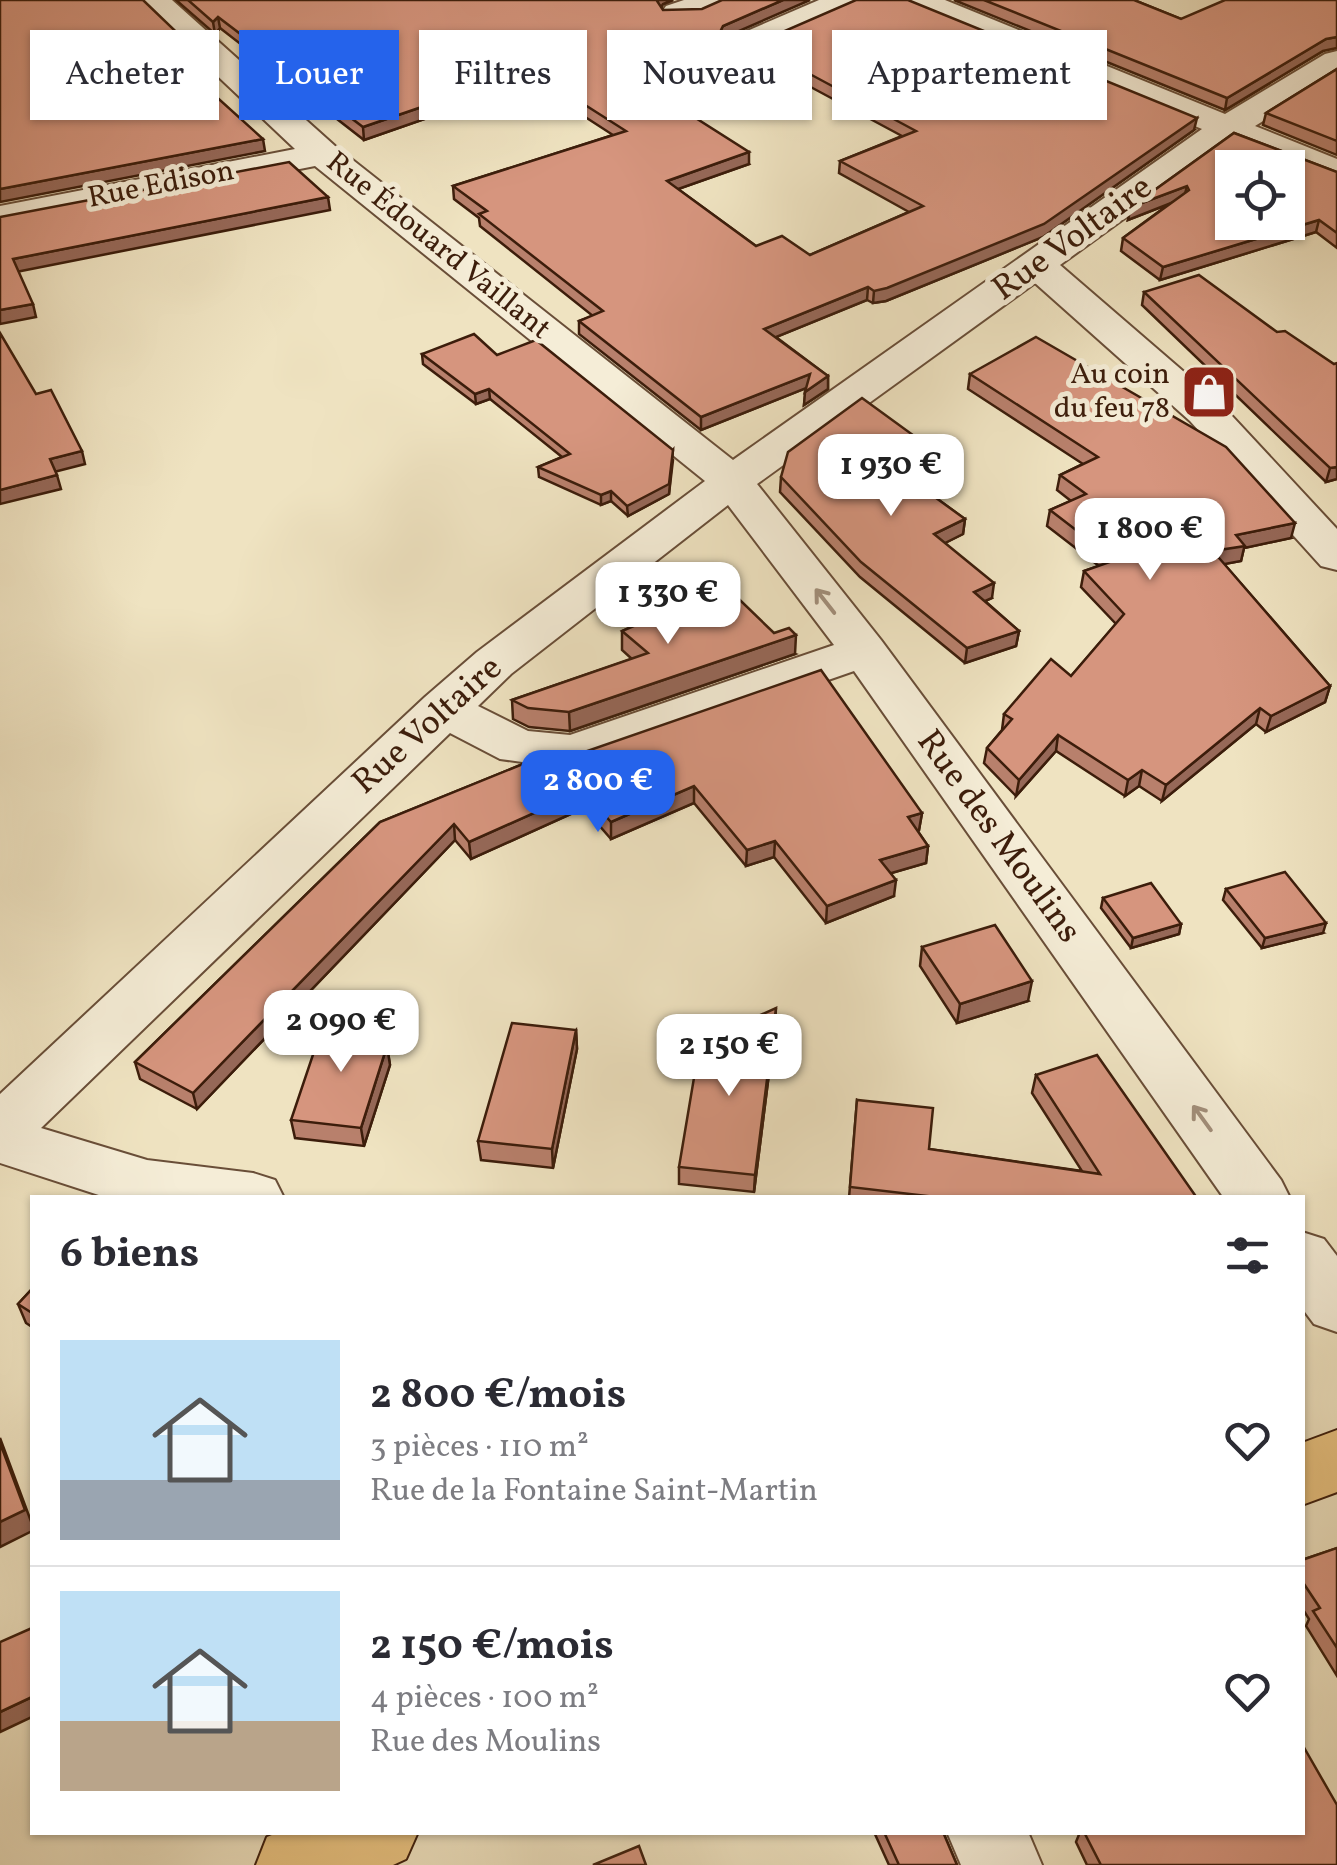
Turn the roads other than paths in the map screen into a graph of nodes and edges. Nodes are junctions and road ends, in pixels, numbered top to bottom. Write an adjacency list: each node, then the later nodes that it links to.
1 (153, 0): 9 (street, Rue Édouard Vaillant)
2 (714, 0): 5 (street)
3 (846, 0): 6 (street)
4 (942, 3): 8 (street)
5 (677, 13)
6 (777, 30)
7 (1337, 61): 8 (street, Rue Voltaire)
8 (1230, 126): 10 (street); 12 (street, Rue Voltaire)
9 (322, 154): 11 (street, Rue Edison); 13 (street, Rue Édouard Vaillant)
10 (1337, 172)
11 (0, 217)
12 (1037, 265): 13 (street, Rue Voltaire); 14 (street)
13 (732, 480): 15 (street, Rue des Moulins, one-way to 13); 16 (street, Rue Voltaire)
14 (1337, 556)
15 (864, 651): 16 (street); 20 (street, Rue des Moulins, one-way to 15)
16 (442, 708): 17 (street, Rue Voltaire)
17 (0, 1130)
18 (0, 1139): 19 (street)
19 (229, 1195)
20 (1257, 1195)
21 (1305, 1262): 22 (street)
22 (1337, 1306)
23 (1337, 1319): 24 (street)
24 (1305, 1325)
25 (1337, 1461): 26 (main road)
26 (1305, 1473)
27 (371, 1835): 29 (main road)
28 (988, 1835): 30 (street)
29 (295, 1865)
30 (1003, 1865)

